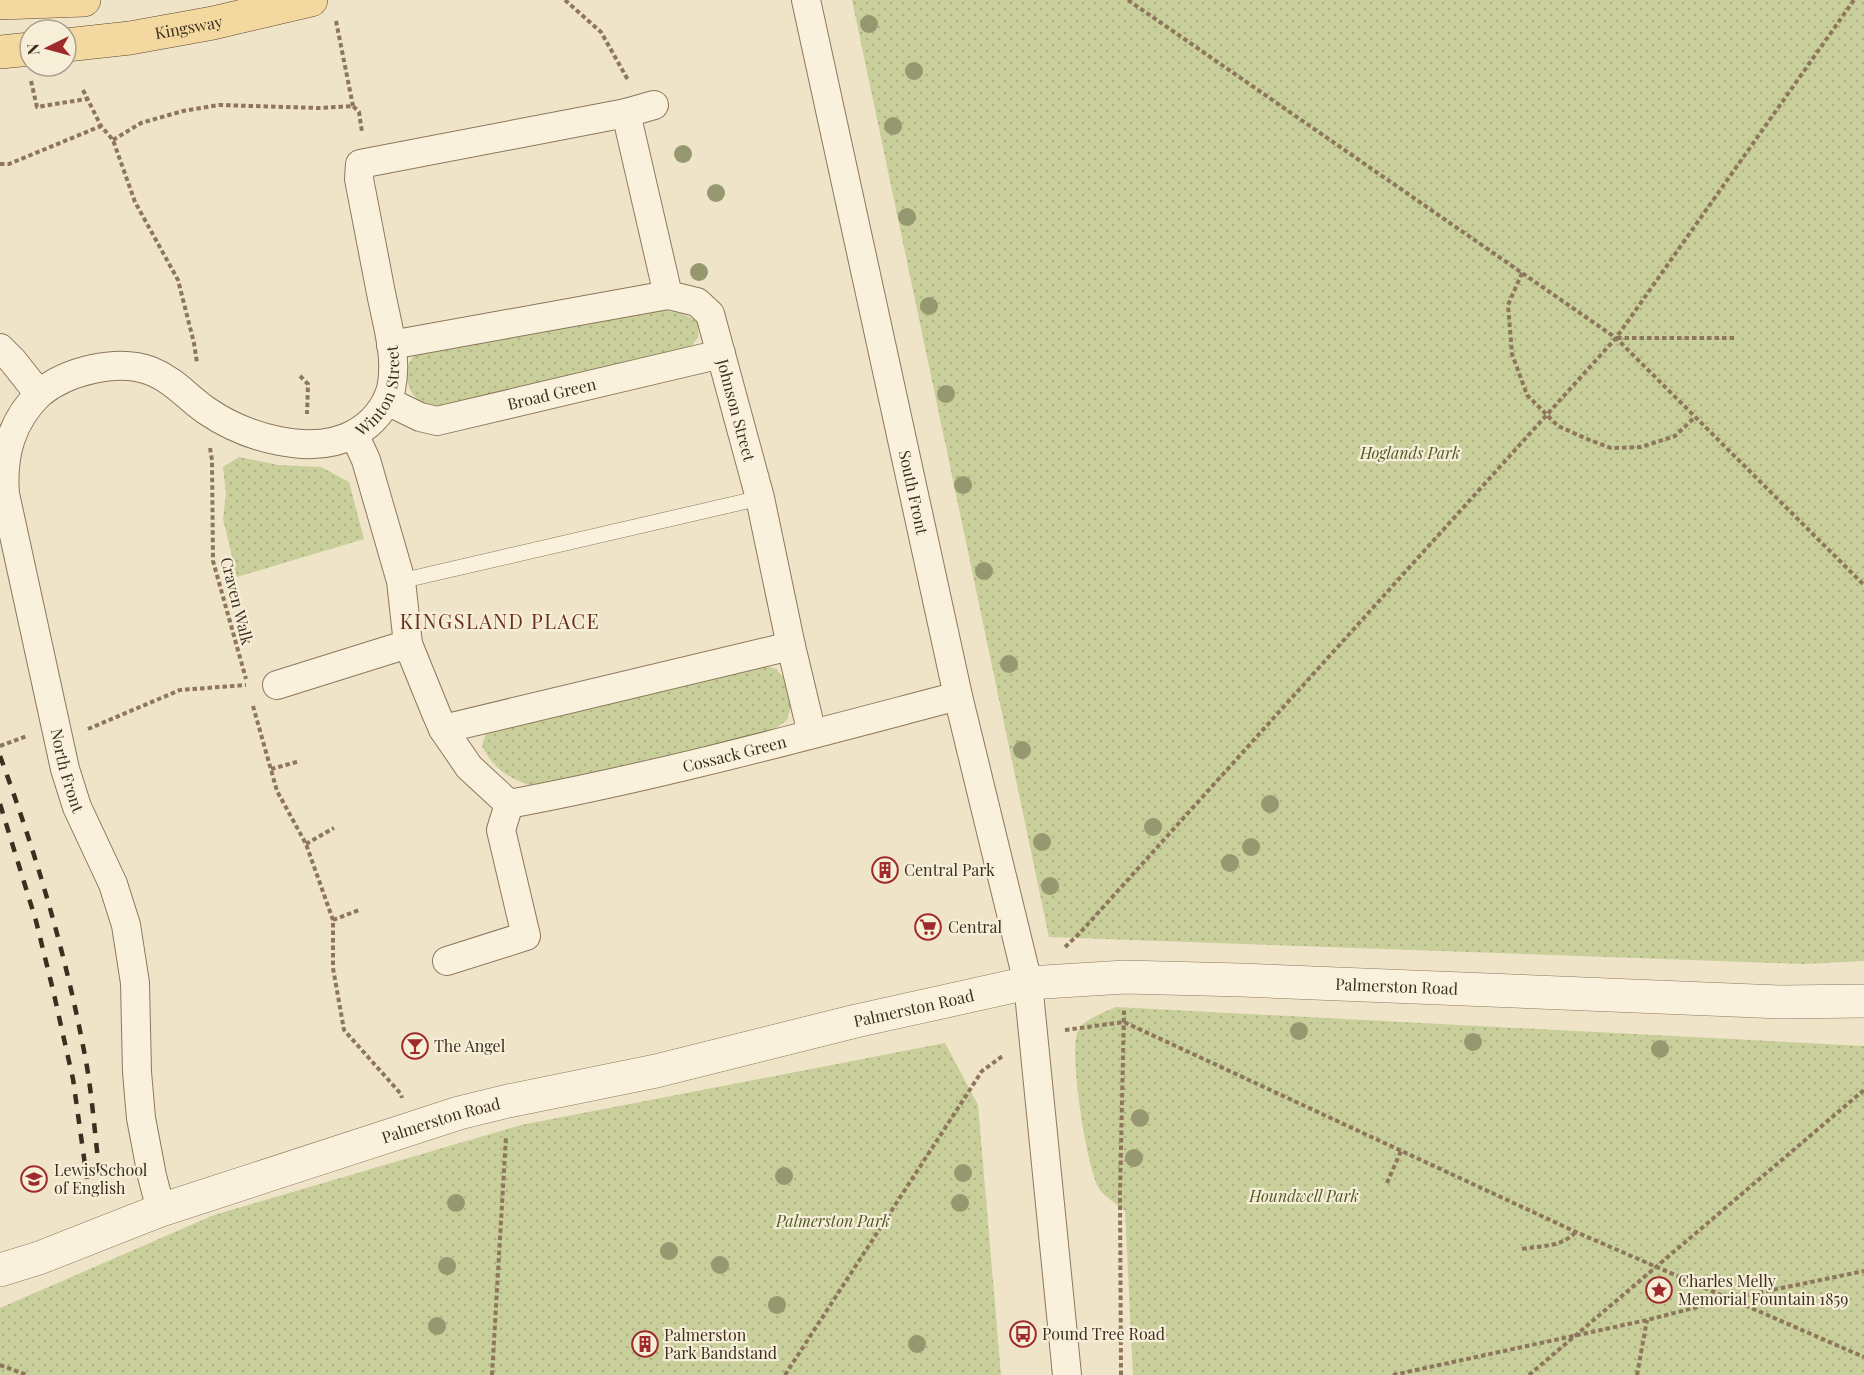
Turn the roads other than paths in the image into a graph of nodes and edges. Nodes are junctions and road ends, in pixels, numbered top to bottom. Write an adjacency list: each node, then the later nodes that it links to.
1 (84, 0): 3 (main road)
2 (806, 0): 22 (street, South Front)
3 (0, 3)
4 (323, 9): 5 (main road, Kingsway)
5 (78, 44)
6 (18, 50): 7 (main road)
7 (0, 52)
8 (654, 105): 9 (street)
9 (626, 113): 10 (street); 11 (street, Winton Street)
10 (668, 295): 11 (street); 13 (street, Johnson Street)
11 (391, 345): 15 (street, Winton Street)
12 (0, 348): 14 (street)
13 (722, 354): 15 (street, Broad Green); 17 (street, Johnson Street)
14 (39, 394): 16 (street); 29 (street, North Front)
15 (387, 401): 16 (street, Winton Street)
16 (354, 434): 18 (street, Winton Street)
17 (760, 498): 18 (lane); 20 (street, Johnson Street)
18 (401, 581): 19 (street, Winton Street)
19 (408, 644): 21 (street); 23 (street, Winton Street)
20 (791, 646): 23 (street); 24 (street, Johnson Street)
21 (277, 685)
22 (958, 696): 24 (street, Cossack Green); 27 (street, South Front)
23 (443, 729): 25 (street, Winton Street)
24 (812, 734): 25 (street, Cossack Green)
25 (509, 804): 26 (street)
26 (447, 961)
27 (1028, 983): 28 (street, Palmerston Road); 29 (street, Palmerston Road); 31 (street)
28 (1864, 1001)
29 (161, 1210): 30 (street, Palmerston Road)
30 (0, 1270)
31 (1068, 1375)

